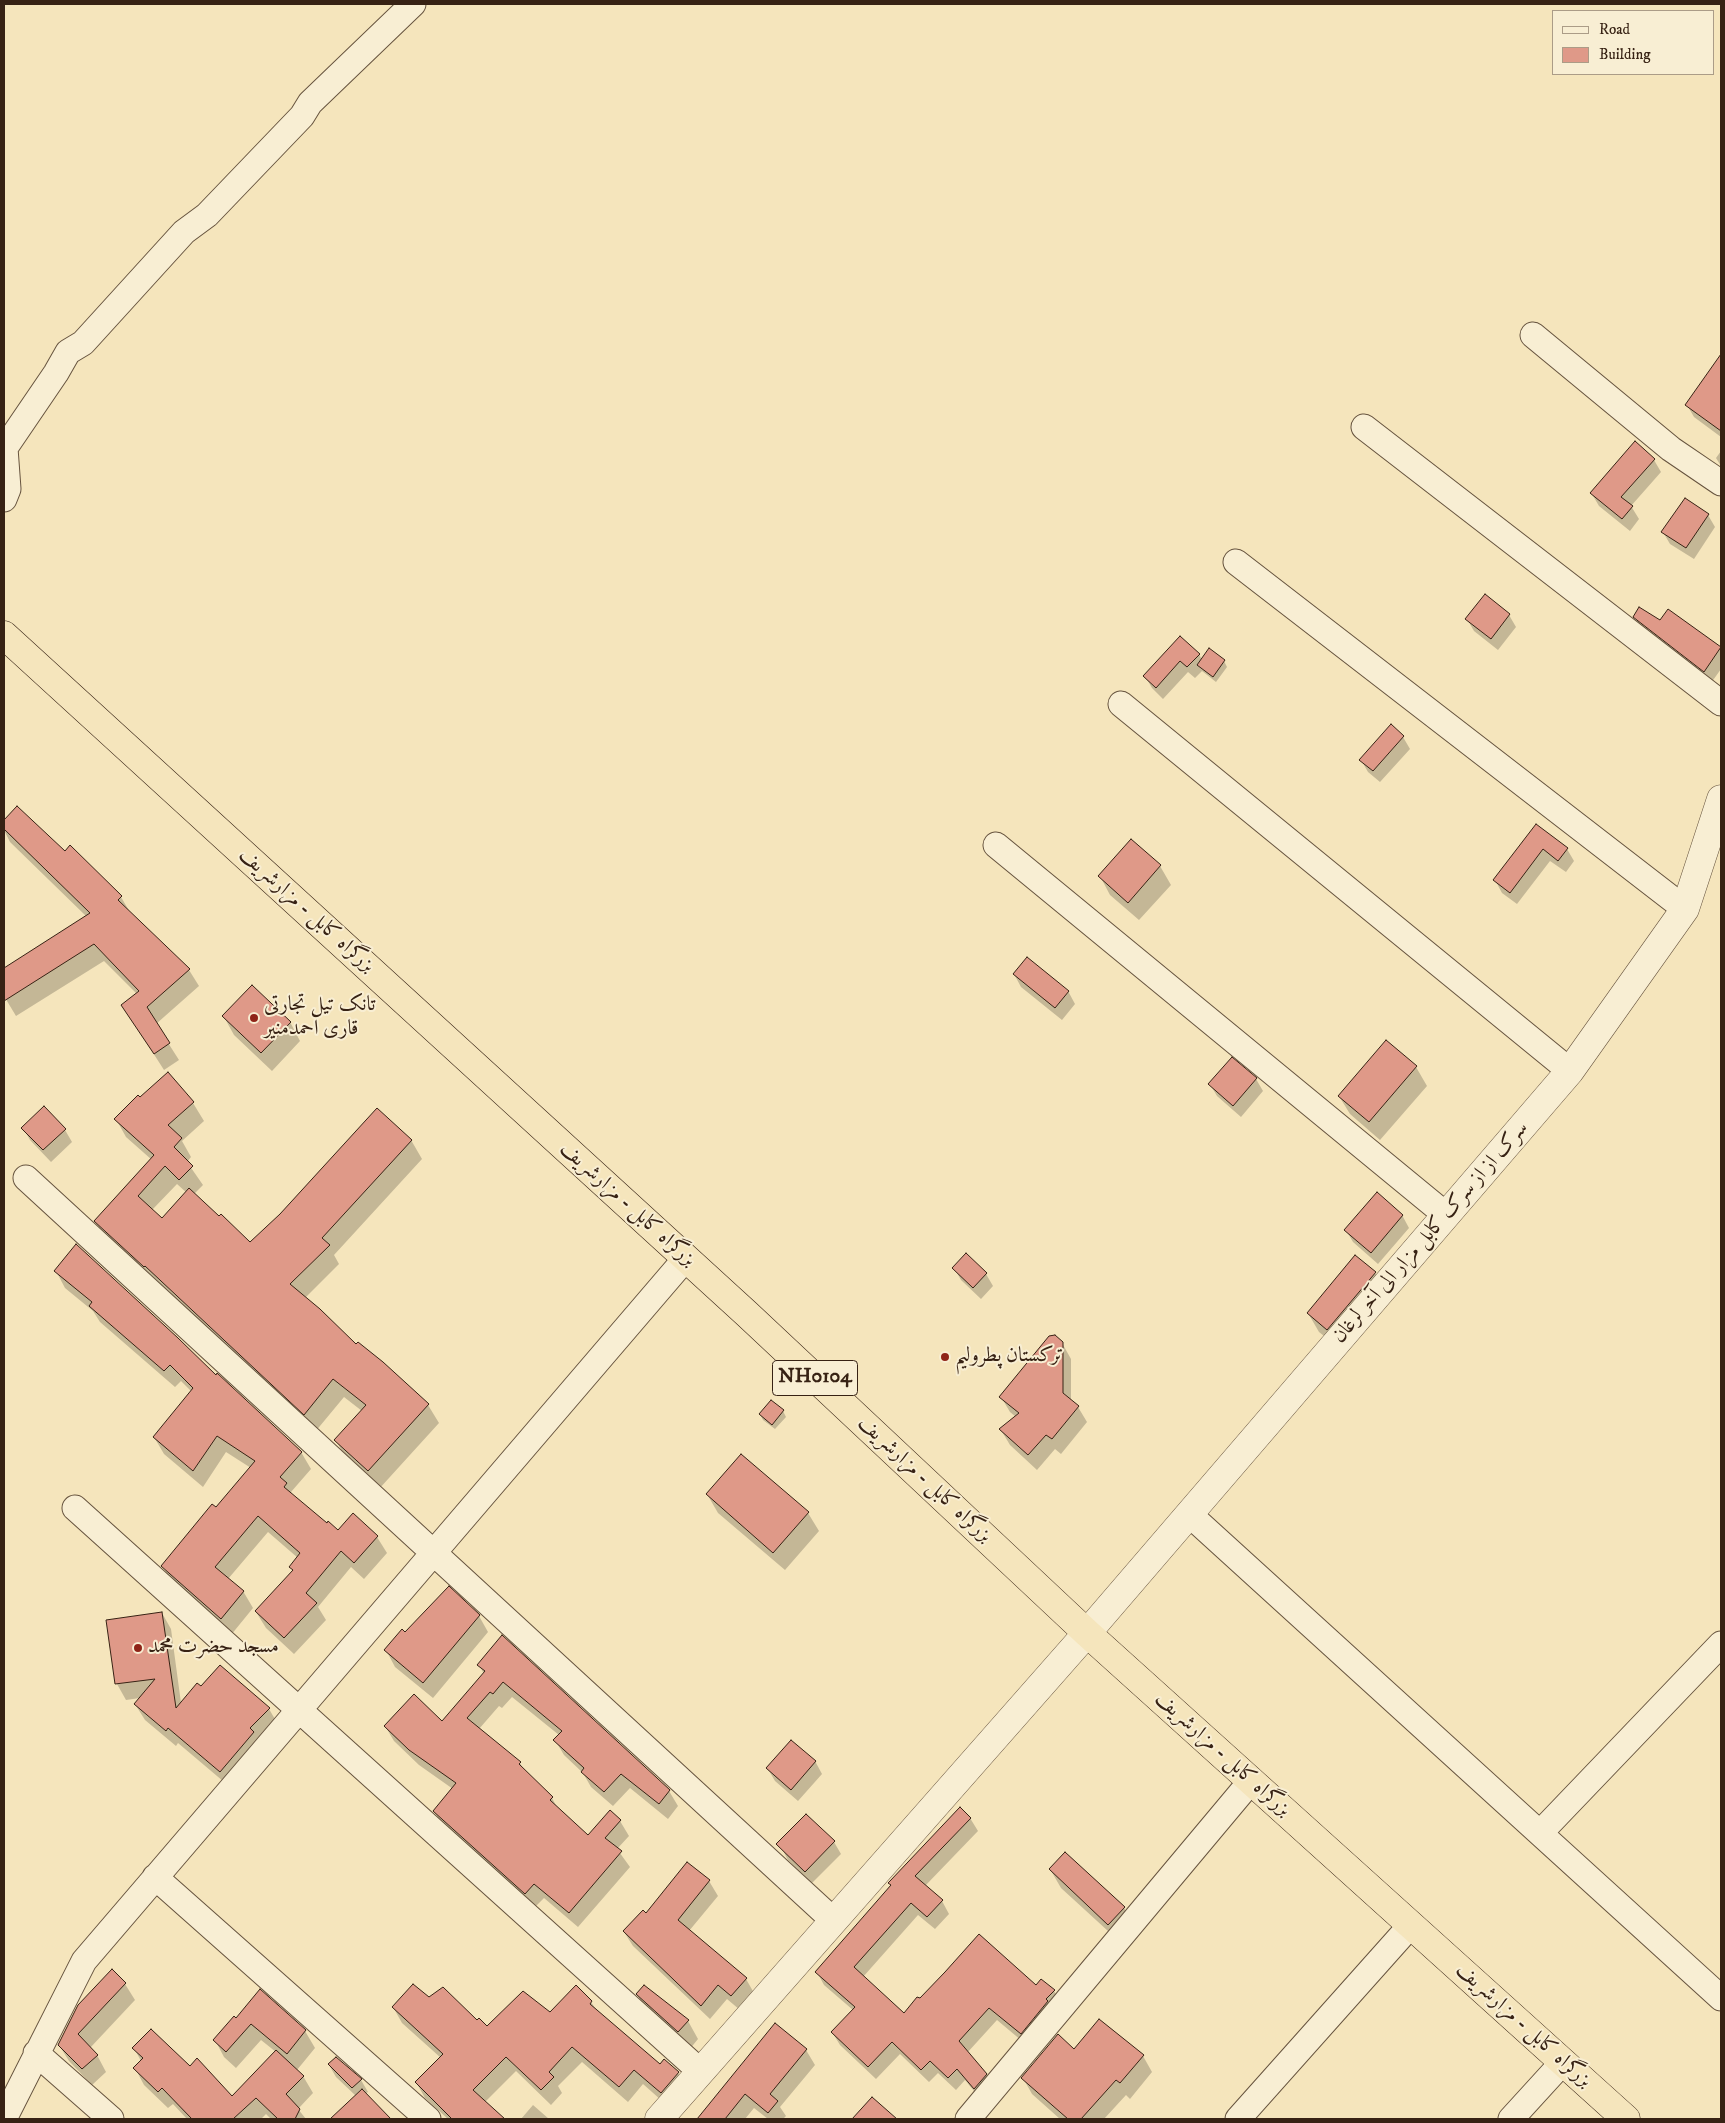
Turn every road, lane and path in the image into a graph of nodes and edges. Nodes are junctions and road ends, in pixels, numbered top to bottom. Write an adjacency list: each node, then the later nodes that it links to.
1 (413, 4): 4 (street)
2 (1533, 335): 5 (street)
3 (1364, 427): 9 (street)
4 (4, 447): 6 (street)
5 (1721, 483)
6 (4, 499)
7 (1236, 562): 13 (street)
8 (4, 635): 17 (highway, بزرگراه کابل - مزارشریف / NH0104)
9 (1721, 703)
10 (1121, 704): 14 (street)
11 (1721, 799): 13 (street, سرک از از سرک کابل مزار الی آخر لرغان)
12 (996, 845): 16 (street)
13 (1685, 909): 14 (street, سرک از از سرک کابل مزار الی آخر لرغان)
14 (1570, 1071): 16 (street, سرک از از سرک کابل مزار الی آخر لرغان)
15 (26, 1178): 20 (street)
16 (1446, 1215): 19 (street, سرک از از سرک کابل مزار الی آخر لرغان)
17 (686, 1258): 20 (street); 21 (highway, بزرگراه کابل - مزارشریف / NH0104)
18 (74, 1508): 23 (street)
19 (1189, 1514): 21 (street, سرک از از سرک کابل مزار الی آخر لرغان); 25 (street)
20 (433, 1553): 23 (street); 27 (street)
21 (1087, 1633): 24 (highway, بزرگراه کابل - مزارشریف / NH0104); 27 (street, سرک از از سرک کابل مزار الی آخر لرغان)
22 (1721, 1644): 25 (street)
23 (298, 1710): 26 (street); 32 (street)
24 (1251, 1781): 28 (highway, بزرگراه کابل - مزارشریف / NH0104); 37 (street)
25 (1540, 1833): 29 (street)
26 (155, 1877): 30 (street); 35 (street)
27 (834, 1921): 32 (street, سرک از از سرک کابل مزار الی آخر لرغان)
28 (1411, 1925): 31 (highway, بزرگراه کابل - مزارشریف / NH0104); 38 (street)
29 (1721, 1998)
30 (36, 2053): 33 (street); 34 (street)
31 (1562, 2062): 39 (street); 40 (highway, بزرگراه کابل - مزارشریف / NH0104)
32 (701, 2072): 36 (street, سرک از از سرک کابل مزار الی آخر لرغان)
33 (4, 2118)
34 (111, 2119)
35 (428, 2119)
36 (659, 2119)
37 (968, 2119)
38 (1238, 2119)
39 (1511, 2119)
40 (1626, 2119)

